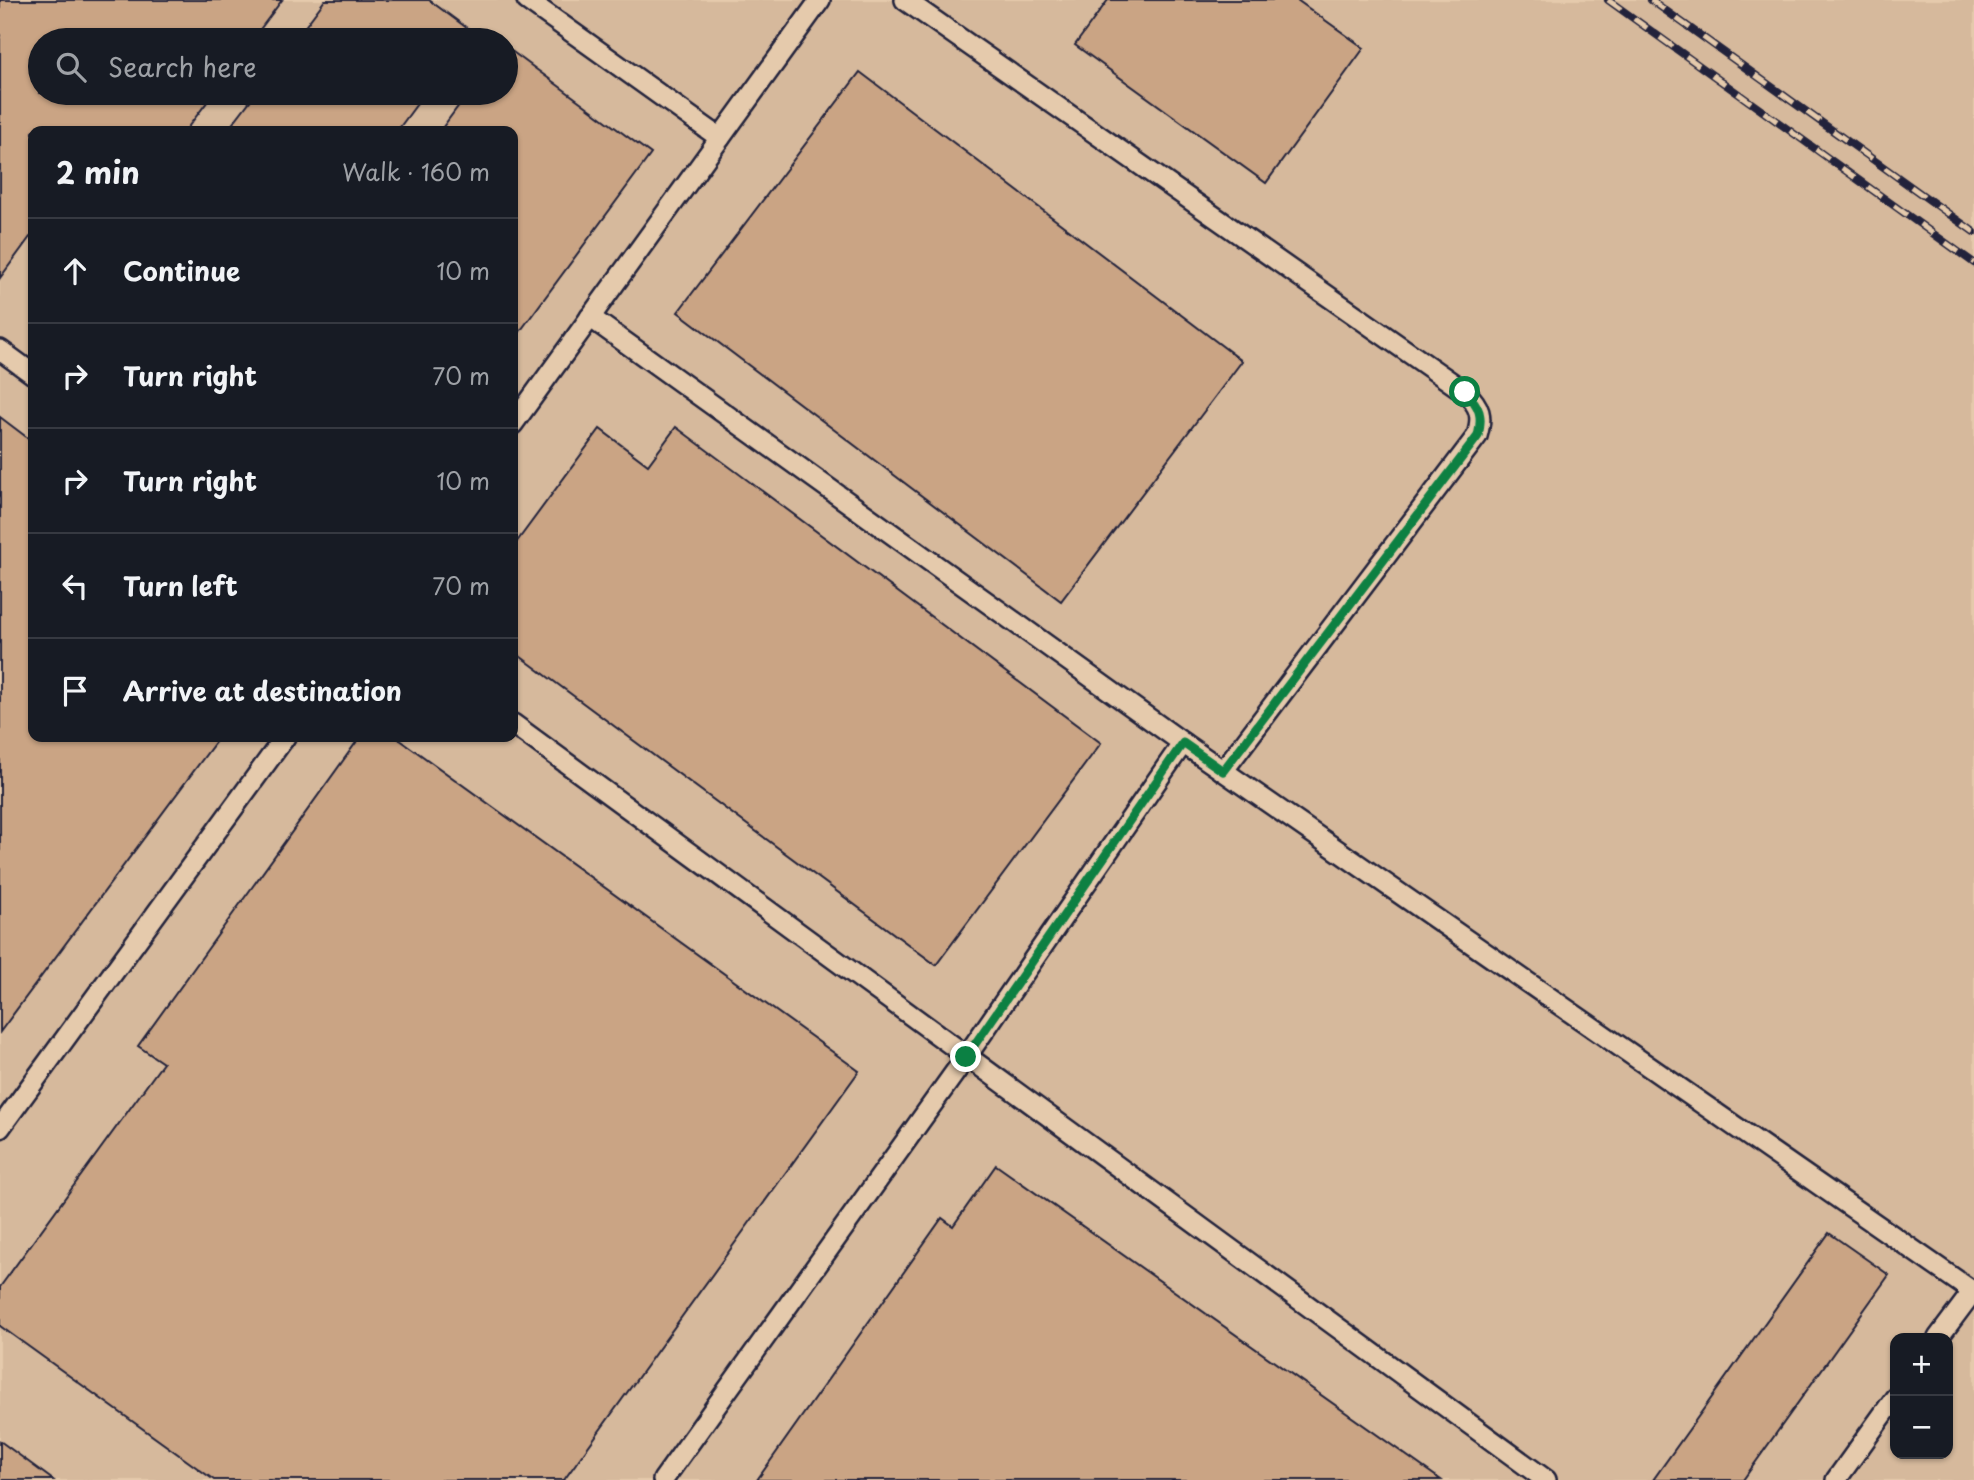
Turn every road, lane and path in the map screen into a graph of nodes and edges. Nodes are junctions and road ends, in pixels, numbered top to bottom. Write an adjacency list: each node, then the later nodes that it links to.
1 (527, 0): 4 (lane)
2 (820, 0): 4 (lane)
3 (905, 0): 12 (lane)
4 (720, 138): 5 (lane)
5 (590, 317): 8 (lane); 11 (lane)
6 (0, 350): 7 (lane)
7 (28, 370)
8 (518, 417)
9 (518, 728): 13 (lane)
10 (281, 742): 14 (lane)
11 (1183, 743): 12 (lane); 13 (lane)
12 (1223, 771): 15 (lane)
13 (966, 1057): 18 (lane); 19 (lane)
14 (0, 1128)
15 (1973, 1290): 16 (lane)
16 (1942, 1333)
17 (1890, 1405): 20 (lane)
18 (663, 1480)
19 (1546, 1480)
20 (1836, 1480)

